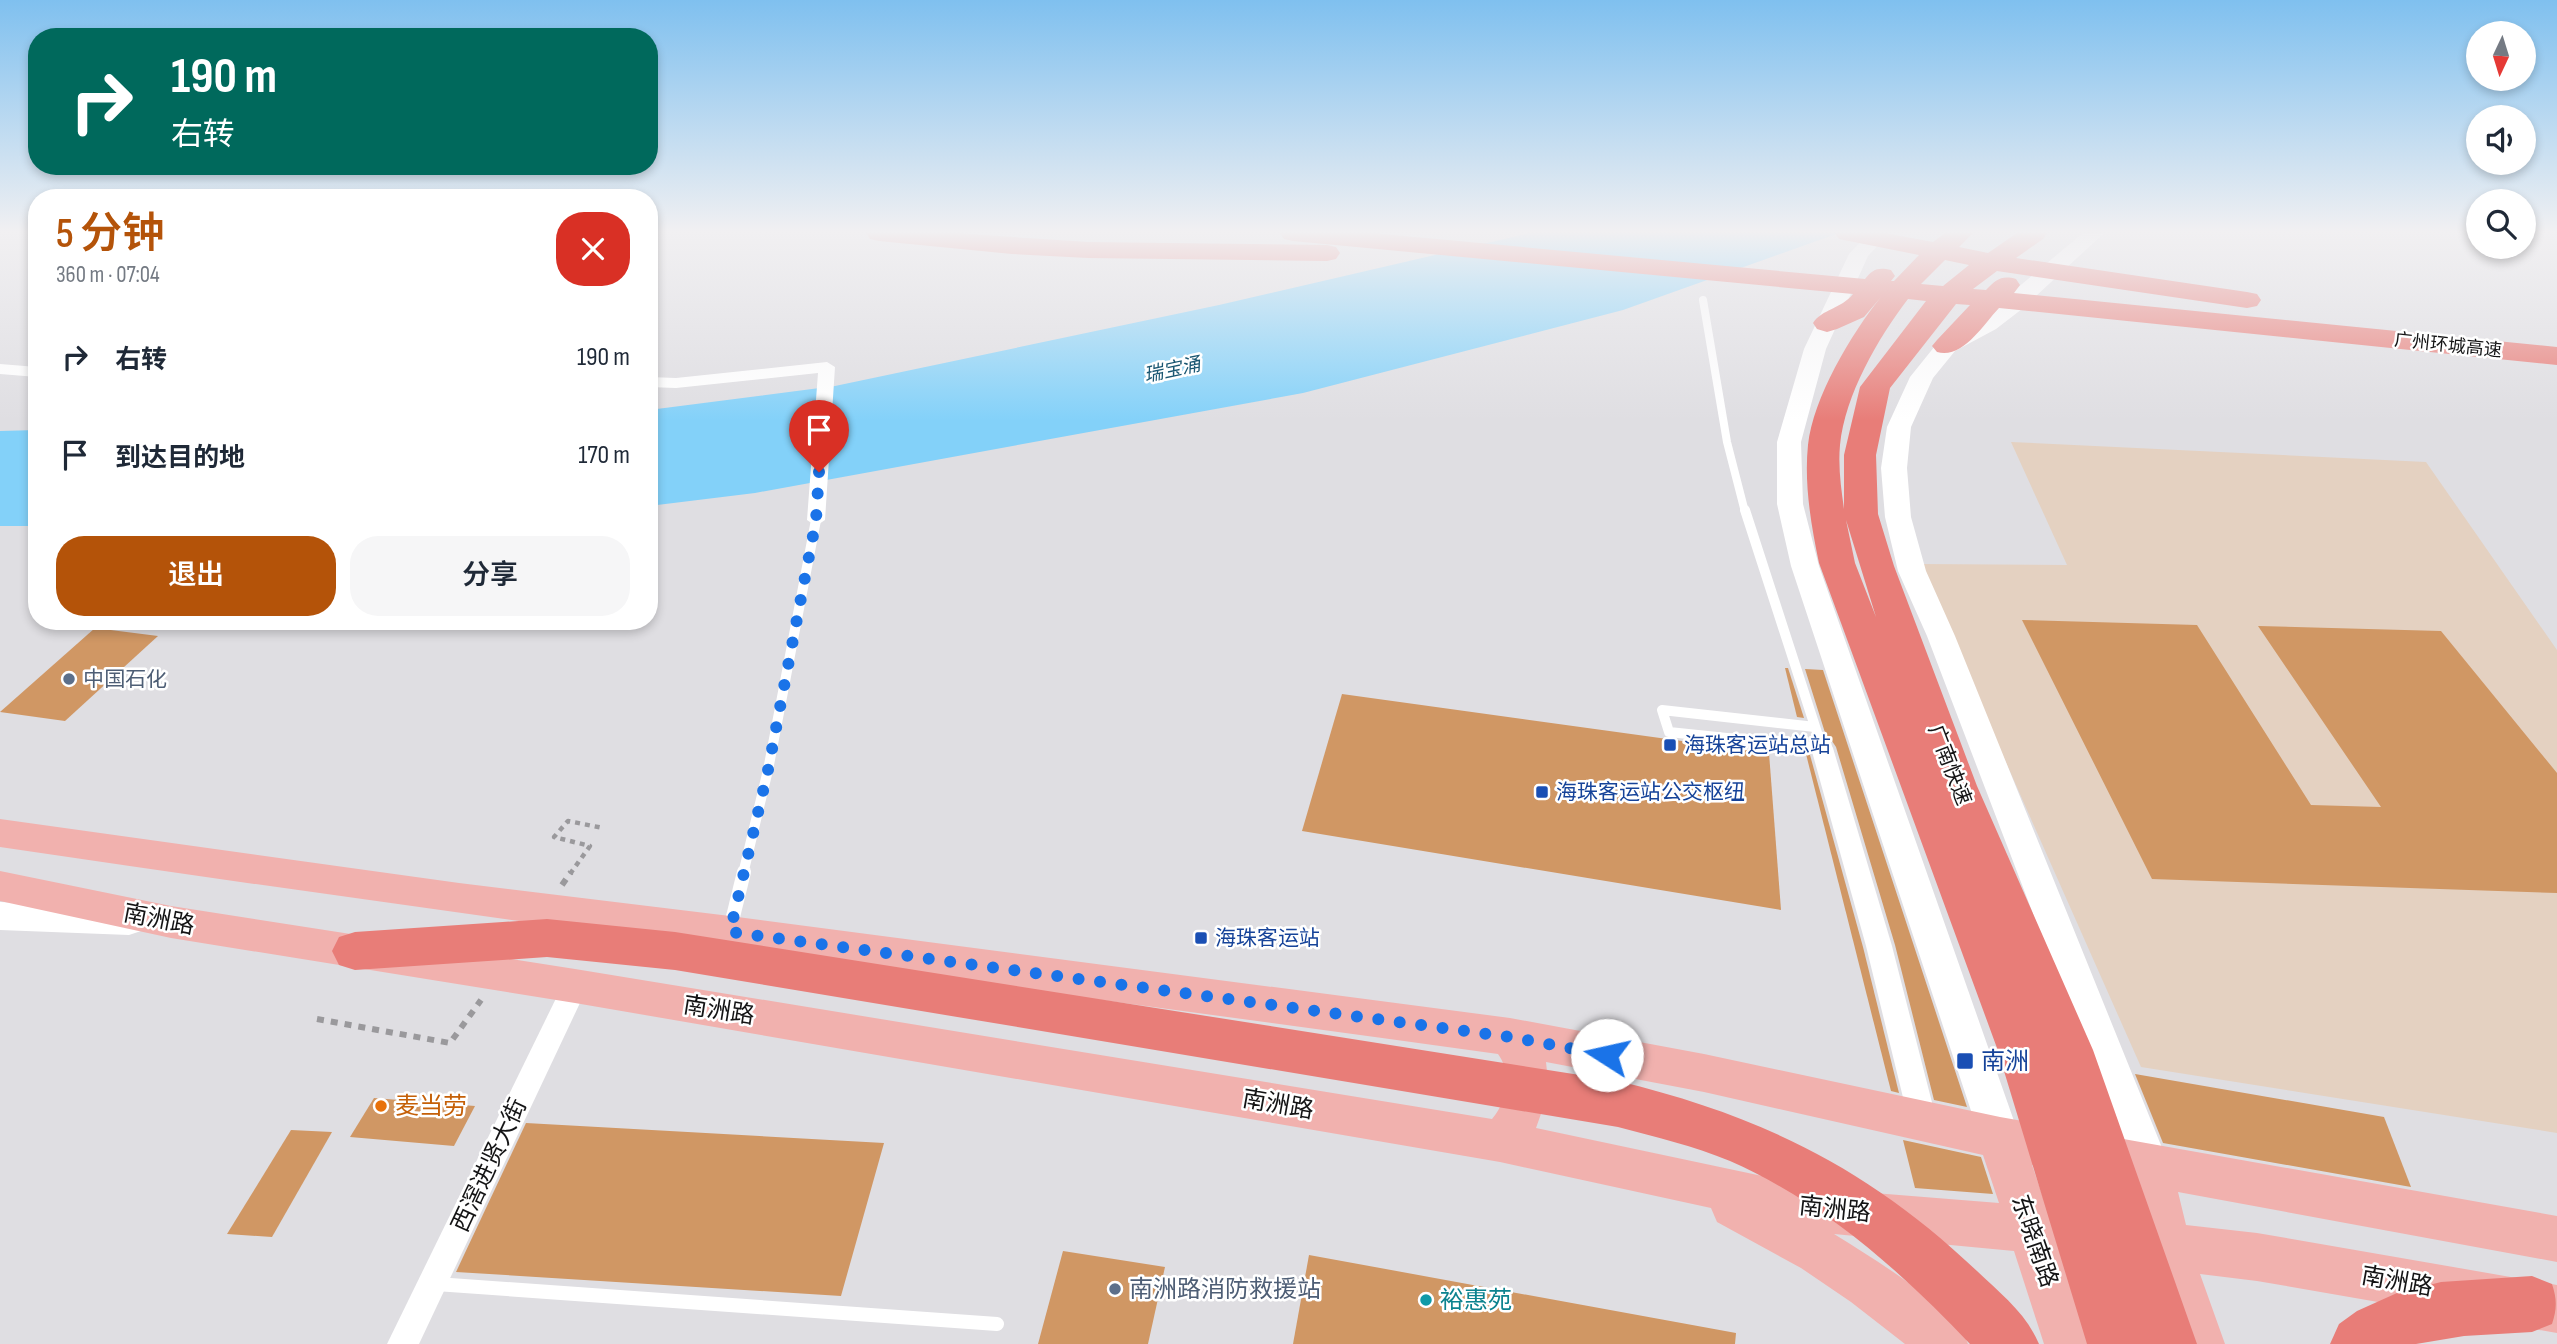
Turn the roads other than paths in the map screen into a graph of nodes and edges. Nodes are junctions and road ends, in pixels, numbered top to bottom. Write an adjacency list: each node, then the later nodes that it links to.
1 (1839, 296): 13 (main road)
2 (1866, 296): 13 (highway)
3 (1894, 296): 21 (highway, 广南快速)
4 (1918, 296): 12 (highway)
5 (1949, 296): 21 (highway, 广南快速)
6 (1957, 296): 12 (highway, 广州环城高速)
7 (1998, 296): 16 (highway)
8 (2023, 296): 16 (main road)
9 (2131, 296): 14 (highway, 广州环城高速)
10 (2218, 296): 14 (highway)
11 (1703, 300): 23 (lane)
12 (2098, 309): 17 (highway, 广州环城高速)
13 (1827, 323): 33 (main road)
14 (2422, 326): 15 (highway, 广州环城高速)
15 (2557, 338)
16 (1947, 346): 35 (main road)
17 (2557, 356)
18 (0, 369): 19 (street)
19 (28, 371)
20 (658, 382): 22 (street)
21 (1843, 511): 47 (highway, 广南快速); 48 (highway, 广南快速)
22 (816, 520): 28 (lane)
23 (1819, 737): 23 (lane); 32 (street)
24 (0, 833): 28 (main road)
25 (0, 886): 27 (main road, 南洲路)
26 (0, 916): 27 (main road)
27 (171, 922): 29 (main road, 南洲路)
28 (730, 932): 31 (main road)
29 (355, 951): 30 (main road, 南洲路); 45 (highway)
30 (575, 986): 34 (main road, 南洲路); 40 (street, 西滘进贤大街)
31 (1510, 1037): 32 (main road); 34 (main road)
32 (1923, 1122): 33 (main road)
33 (2000, 1138): 35 (main road); 37 (main road, 东晓南路)
34 (1500, 1141): 36 (main road, 南洲路)
35 (2149, 1165): 38 (main road); 39 (main road)
36 (1677, 1179): 37 (main road, 南洲路); 44 (main road)
37 (2033, 1231): 39 (main road, 南洲路); 46 (main road, 东晓南路)
38 (2557, 1239)
39 (2167, 1247): 41 (main road, 南洲路); 49 (main road)
40 (433, 1283): 42 (lane); 43 (street, 西滘进贤大街)
41 (2544, 1307): 50 (highway)
42 (997, 1324)
43 (403, 1344)
44 (1943, 1344)
45 (2010, 1344)
46 (2069, 1344)
47 (2116, 1344)
48 (2168, 1344)
49 (2200, 1344)
50 (2359, 1344)

